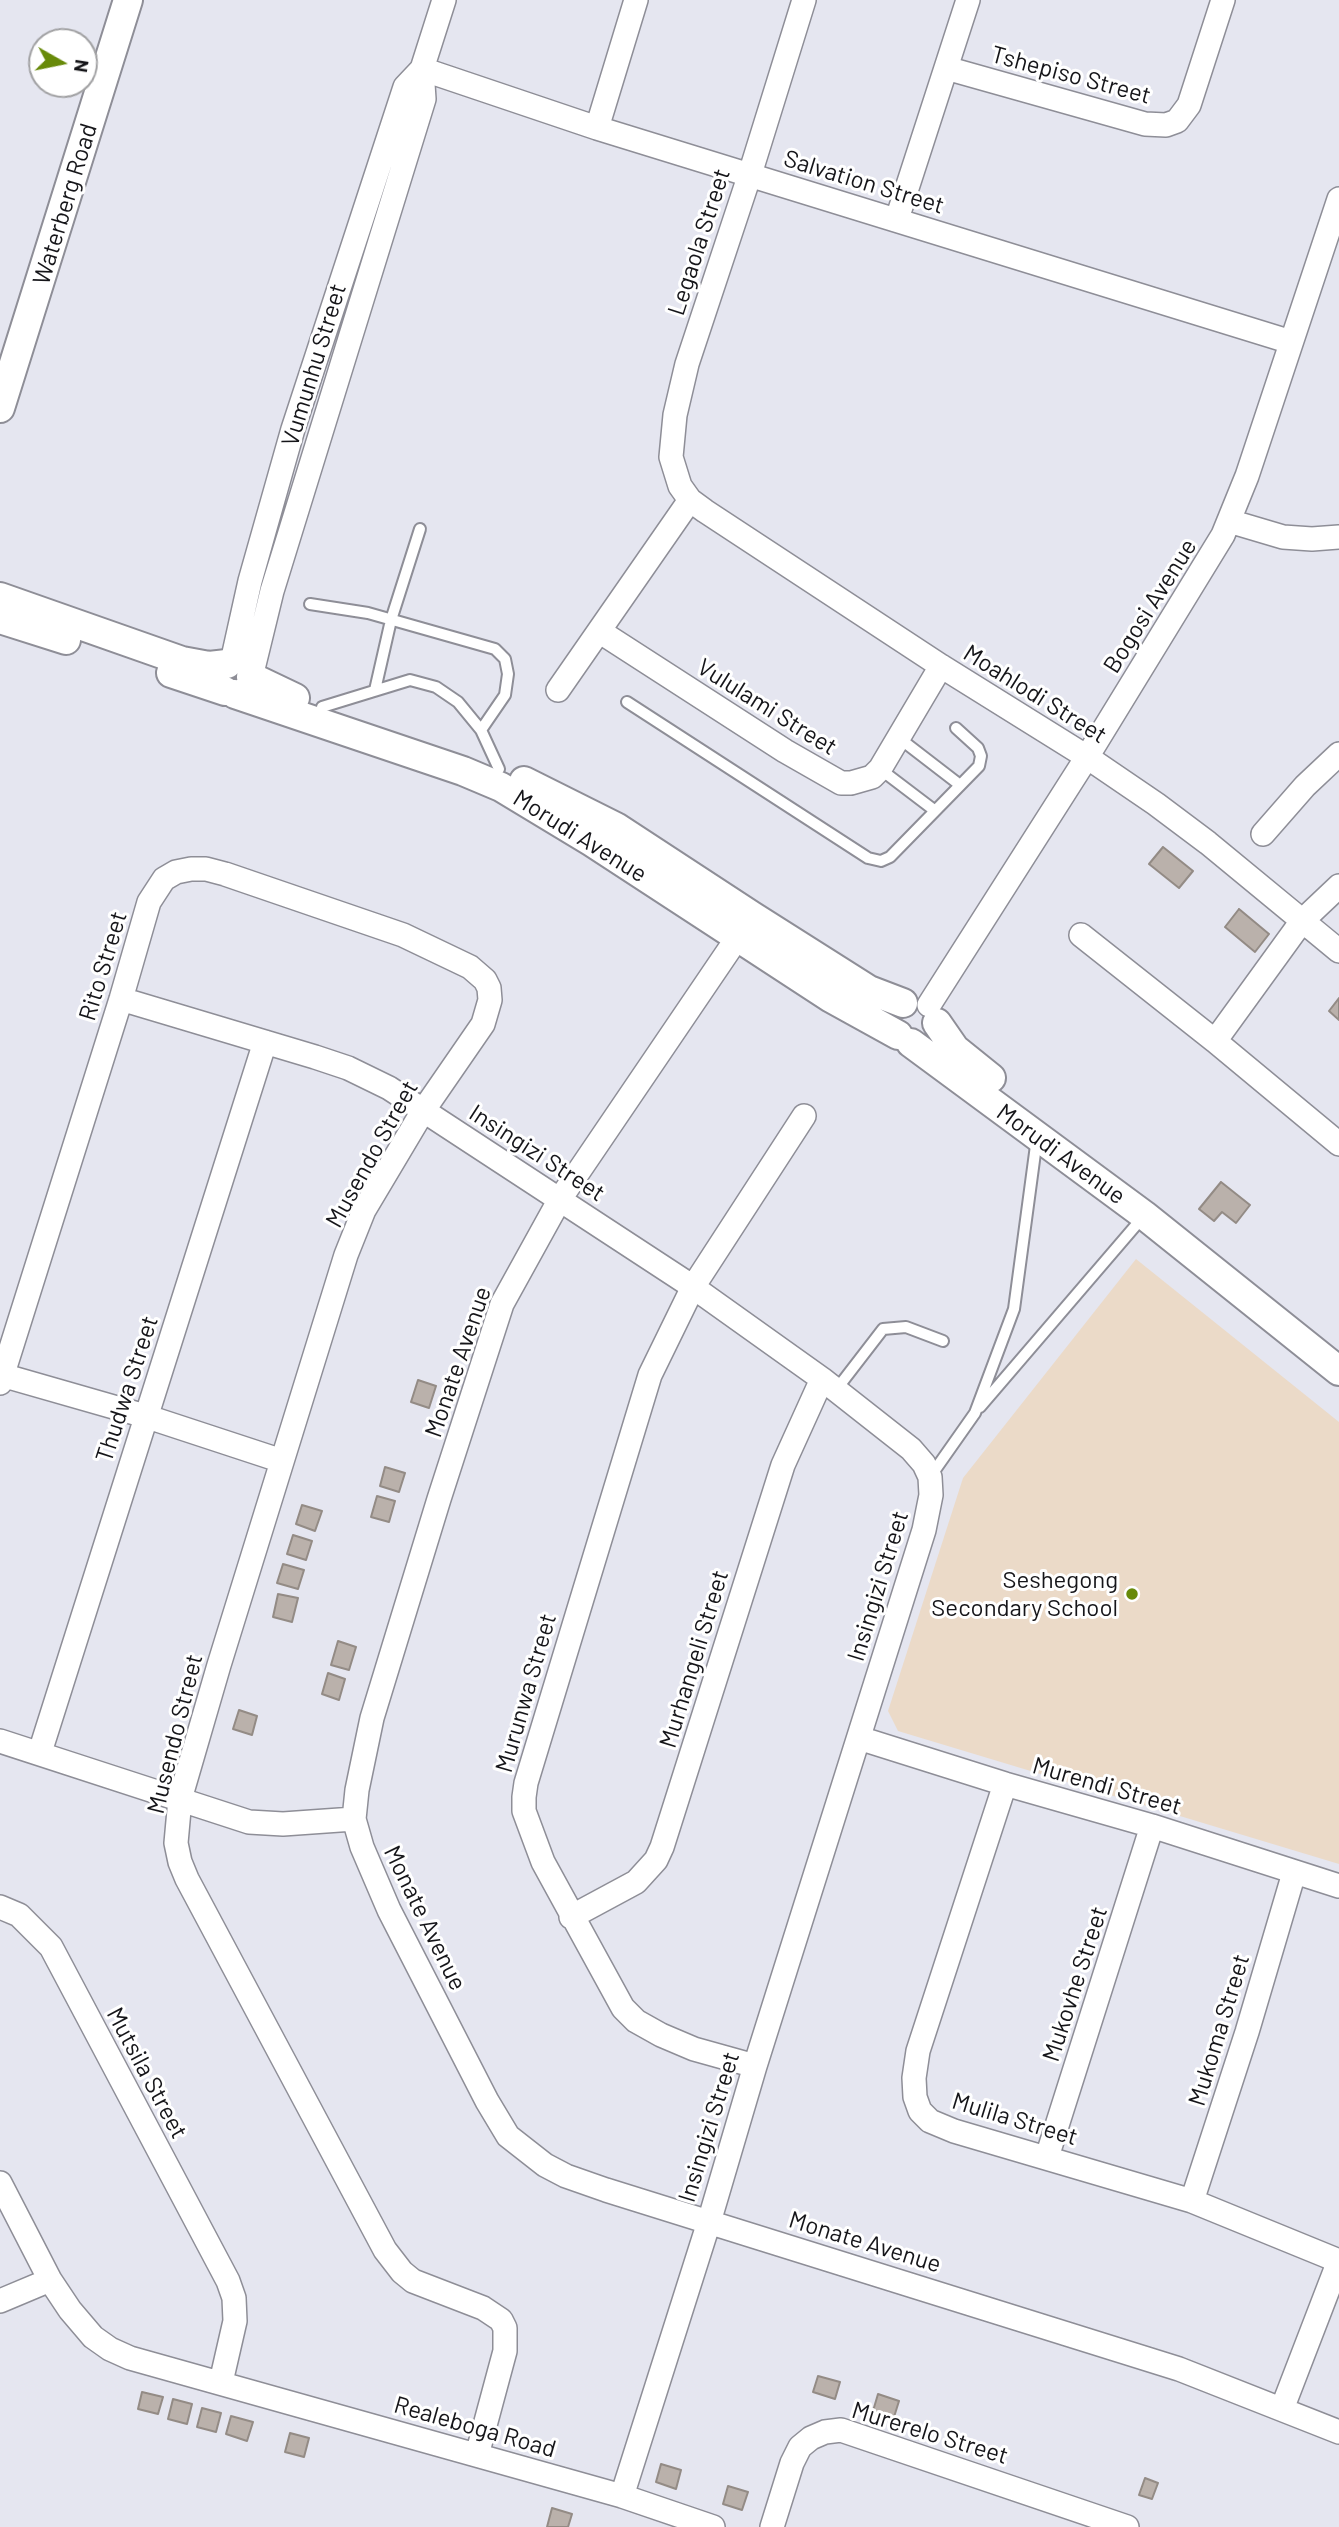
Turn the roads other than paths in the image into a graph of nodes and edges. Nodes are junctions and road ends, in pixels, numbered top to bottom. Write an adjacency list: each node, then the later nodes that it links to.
1 (128, 0): 14 (street, Waterberg Road)
2 (444, 0): 8 (street, Vumunhu Street)
3 (636, 0): 9 (street)
4 (804, 0): 10 (street, Legaola Street)
5 (968, 0): 7 (street)
6 (1223, 0): 7 (street, Tshepiso Street)
7 (946, 68): 12 (street)
8 (422, 69): 9 (street, Salvation Street); 25 (street, Vumunhu Street)
9 (597, 128): 10 (street, Salvation Street)
10 (750, 174): 12 (street, Salvation Street); 15 (street, Legaola Street)
11 (1339, 198): 13 (street, Bogosi Avenue)
12 (897, 219): 13 (street, Salvation Street)
13 (1291, 342): 16 (street, Bogosi Avenue)
14 (0, 408)
15 (690, 500): 23 (street); 24 (street, Moahlodi Street)
16 (1229, 521): 18 (street); 34 (street, Bogosi Avenue)
17 (420, 529): 22 (lane)
18 (1339, 537)
19 (0, 597): 25 (street, Morudi Avenue)
20 (310, 604): 22 (lane)
21 (0, 619): 25 (street, Morudi Avenue)
22 (391, 620): 26 (lane); 31 (lane)
23 (599, 631): 27 (street); 36 (street, Vululami Street)
24 (941, 666): 32 (street); 34 (street, Moahlodi Street)
25 (234, 677): 29 (street, Morudi Avenue); 42 (street, Morudi Avenue)
26 (374, 690): 29 (lane); 31 (lane)
27 (558, 690)
28 (627, 702): 38 (lane)
29 (322, 707): 35 (street, Morudi Avenue)
30 (956, 728): 37 (lane)
31 (481, 730): 35 (lane)
32 (899, 738): 36 (street); 37 (lane)
33 (1339, 754): 39 (street)
34 (1087, 757): 41 (street, Moahlodi Street); 47 (street, Bogosi Avenue)
35 (499, 769): 42 (street, Morudi Avenue)
36 (880, 769): 38 (lane)
37 (960, 785): 38 (lane)
38 (934, 810)
39 (1264, 834)
40 (1339, 886): 41 (street)
41 (1302, 921): 44 (street, Moahlodi Street); 49 (street)
42 (744, 927): 47 (street, Morudi Avenue); 48 (street, Morudi Avenue); 55 (street, Monate Avenue)
43 (1081, 935): 49 (street)
44 (1339, 951)
45 (470, 967): 46 (street, Rito Street); 51 (street, Musendo Street)
46 (121, 999): 50 (street, Insingizi Street); 60 (street, Rito Street)
47 (923, 1010): 48 (street); 48 (street); 56 (street, Morudi Avenue)
48 (905, 1039): 53 (street, Morudi Avenue)
49 (1214, 1041): 54 (street)
50 (265, 1042): 51 (street, Insingizi Street); 63 (street, Thudwa Street)
51 (423, 1111): 55 (street, Insingizi Street); 64 (street, Musendo Street)
52 (804, 1115): 57 (street, Murunwa Street)
53 (1037, 1136): 56 (street, Morudi Avenue); 62 (lane)
54 (1339, 1144)
55 (560, 1199): 57 (street, Insingizi Street); 71 (street, Monate Avenue)
56 (1144, 1215): 59 (street, Morudi Avenue); 62 (lane)
57 (694, 1287): 61 (street, Insingizi Street); 76 (street, Murunwa Street)
58 (943, 1341): 61 (lane)
59 (1339, 1371)
60 (1, 1379): 63 (street)
61 (829, 1385): 65 (street, Insingizi Street); 76 (street, Murhangeli Street)
62 (975, 1413): 65 (lane)
63 (145, 1416): 64 (street); 68 (street, Thudwa Street)
64 (282, 1461): 70 (street, Musendo Street)
65 (930, 1476): 66 (street, Insingizi Street)
66 (859, 1738): 69 (street, Murendi Street); 77 (street, Insingizi Street)
67 (0, 1741): 68 (street)
68 (40, 1752): 70 (street)
69 (1005, 1784): 72 (street, Murendi Street); 78 (street, Mulila Street)
70 (180, 1799): 71 (street); 88 (street, Musendo Street)
71 (355, 1819): 81 (street, Monate Avenue)
72 (1152, 1826): 73 (street, Murendi Street); 78 (street, Mukovhe Street)
73 (1294, 1873): 74 (street, Murendi Street); 80 (street, Mukoma Street)
74 (1339, 1886)
75 (0, 1907): 85 (street, Mutsila Street)
76 (571, 1917): 77 (street, Murunwa Street)
77 (755, 2066): 81 (street, Insingizi Street)
78 (1047, 2157): 80 (street, Mulila Street)
79 (0, 2183): 83 (street, Realeboga Road)
80 (1192, 2201): 82 (street, Mulila Street)
81 (709, 2222): 86 (street, Monate Avenue); 89 (street, Insingizi Street)
82 (1339, 2261): 86 (street)
83 (50, 2280): 84 (street); 85 (street, Realeboga Road)
84 (0, 2301)
85 (221, 2382): 88 (street, Realeboga Road)
86 (1282, 2409): 87 (street, Monate Avenue)
87 (1339, 2432)
88 (477, 2455): 89 (street, Realeboga Road)
89 (622, 2496): 90 (street, Realeboga Road)
90 (713, 2527)
91 (772, 2527): 92 (street, Murerelo Street)
92 (1127, 2527)

